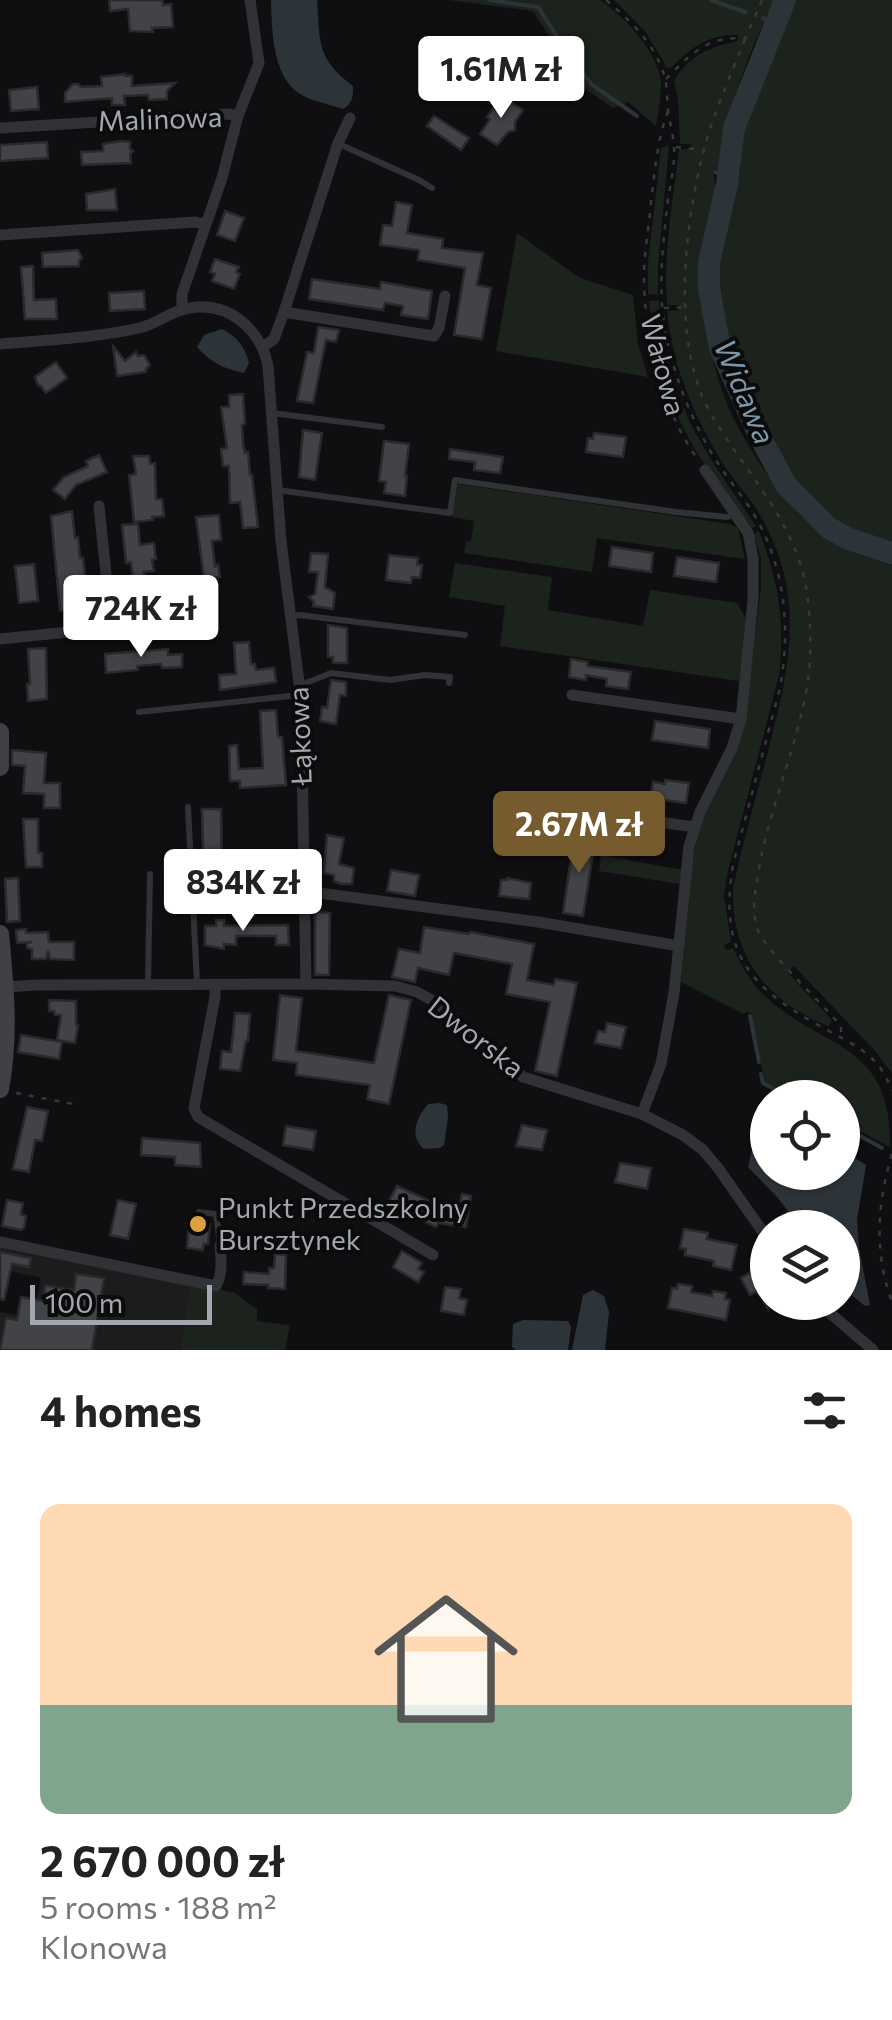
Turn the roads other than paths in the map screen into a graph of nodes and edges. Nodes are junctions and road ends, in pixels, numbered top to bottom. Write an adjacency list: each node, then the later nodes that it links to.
1 (250, 0): 2 (street)
2 (238, 116): 4 (street, Malinowa); 7 (street, Malinowa)
3 (350, 118): 5 (street)
4 (0, 128)
5 (340, 137): 6 (lane); 11 (street)
6 (432, 188)
7 (205, 224): 8 (street); 10 (street, Malinowa)
8 (0, 235)
9 (445, 296): 11 (street)
10 (182, 310): 12 (street); 13 (street)
11 (284, 312): 13 (street)
12 (0, 344)
13 (264, 347): 14 (street, Łąkowa)
14 (271, 413): 15 (lane); 17 (street, Łąkowa)
15 (382, 427)
16 (705, 470): 19 (street)
17 (276, 490): 19 (lane); 20 (street, Łąkowa)
18 (100, 506): 22 (street)
19 (737, 514): 29 (street)
20 (290, 616): 23 (lane); 26 (street, Łąkowa)
21 (190, 622): 22 (lane)
22 (108, 625): 24 (street)
23 (465, 635)
24 (0, 639)
25 (450, 682): 26 (lane)
26 (300, 690): 28 (lane); 37 (street, Łąkowa)
27 (572, 695): 29 (street)
28 (139, 712)
29 (741, 720): 35 (street)
30 (0, 732): 31 (street)
31 (0, 741): 32 (street)
32 (0, 767)
33 (188, 808): 42 (lane)
34 (644, 820): 35 (street)
35 (695, 827): 39 (street)
36 (150, 874): 41 (lane)
37 (304, 891): 39 (street); 44 (street, Łąkowa)
38 (0, 934): 40 (street)
39 (679, 946): 46 (street)
40 (3, 979): 41 (street, Dworska); 45 (street)
41 (148, 984): 42 (street, Dworska)
42 (198, 984): 43 (street, Dworska)
43 (216, 984): 44 (street, Dworska); 51 (street)
44 (306, 984): 46 (street, Dworska)
45 (4, 1090)
46 (642, 1114): 48 (street, Dworska)
47 (199, 1212): 50 (lane)
48 (750, 1213)
49 (0, 1242): 50 (street)
50 (220, 1245)
51 (433, 1255)
52 (837, 1320): 53 (street)
53 (873, 1350)

